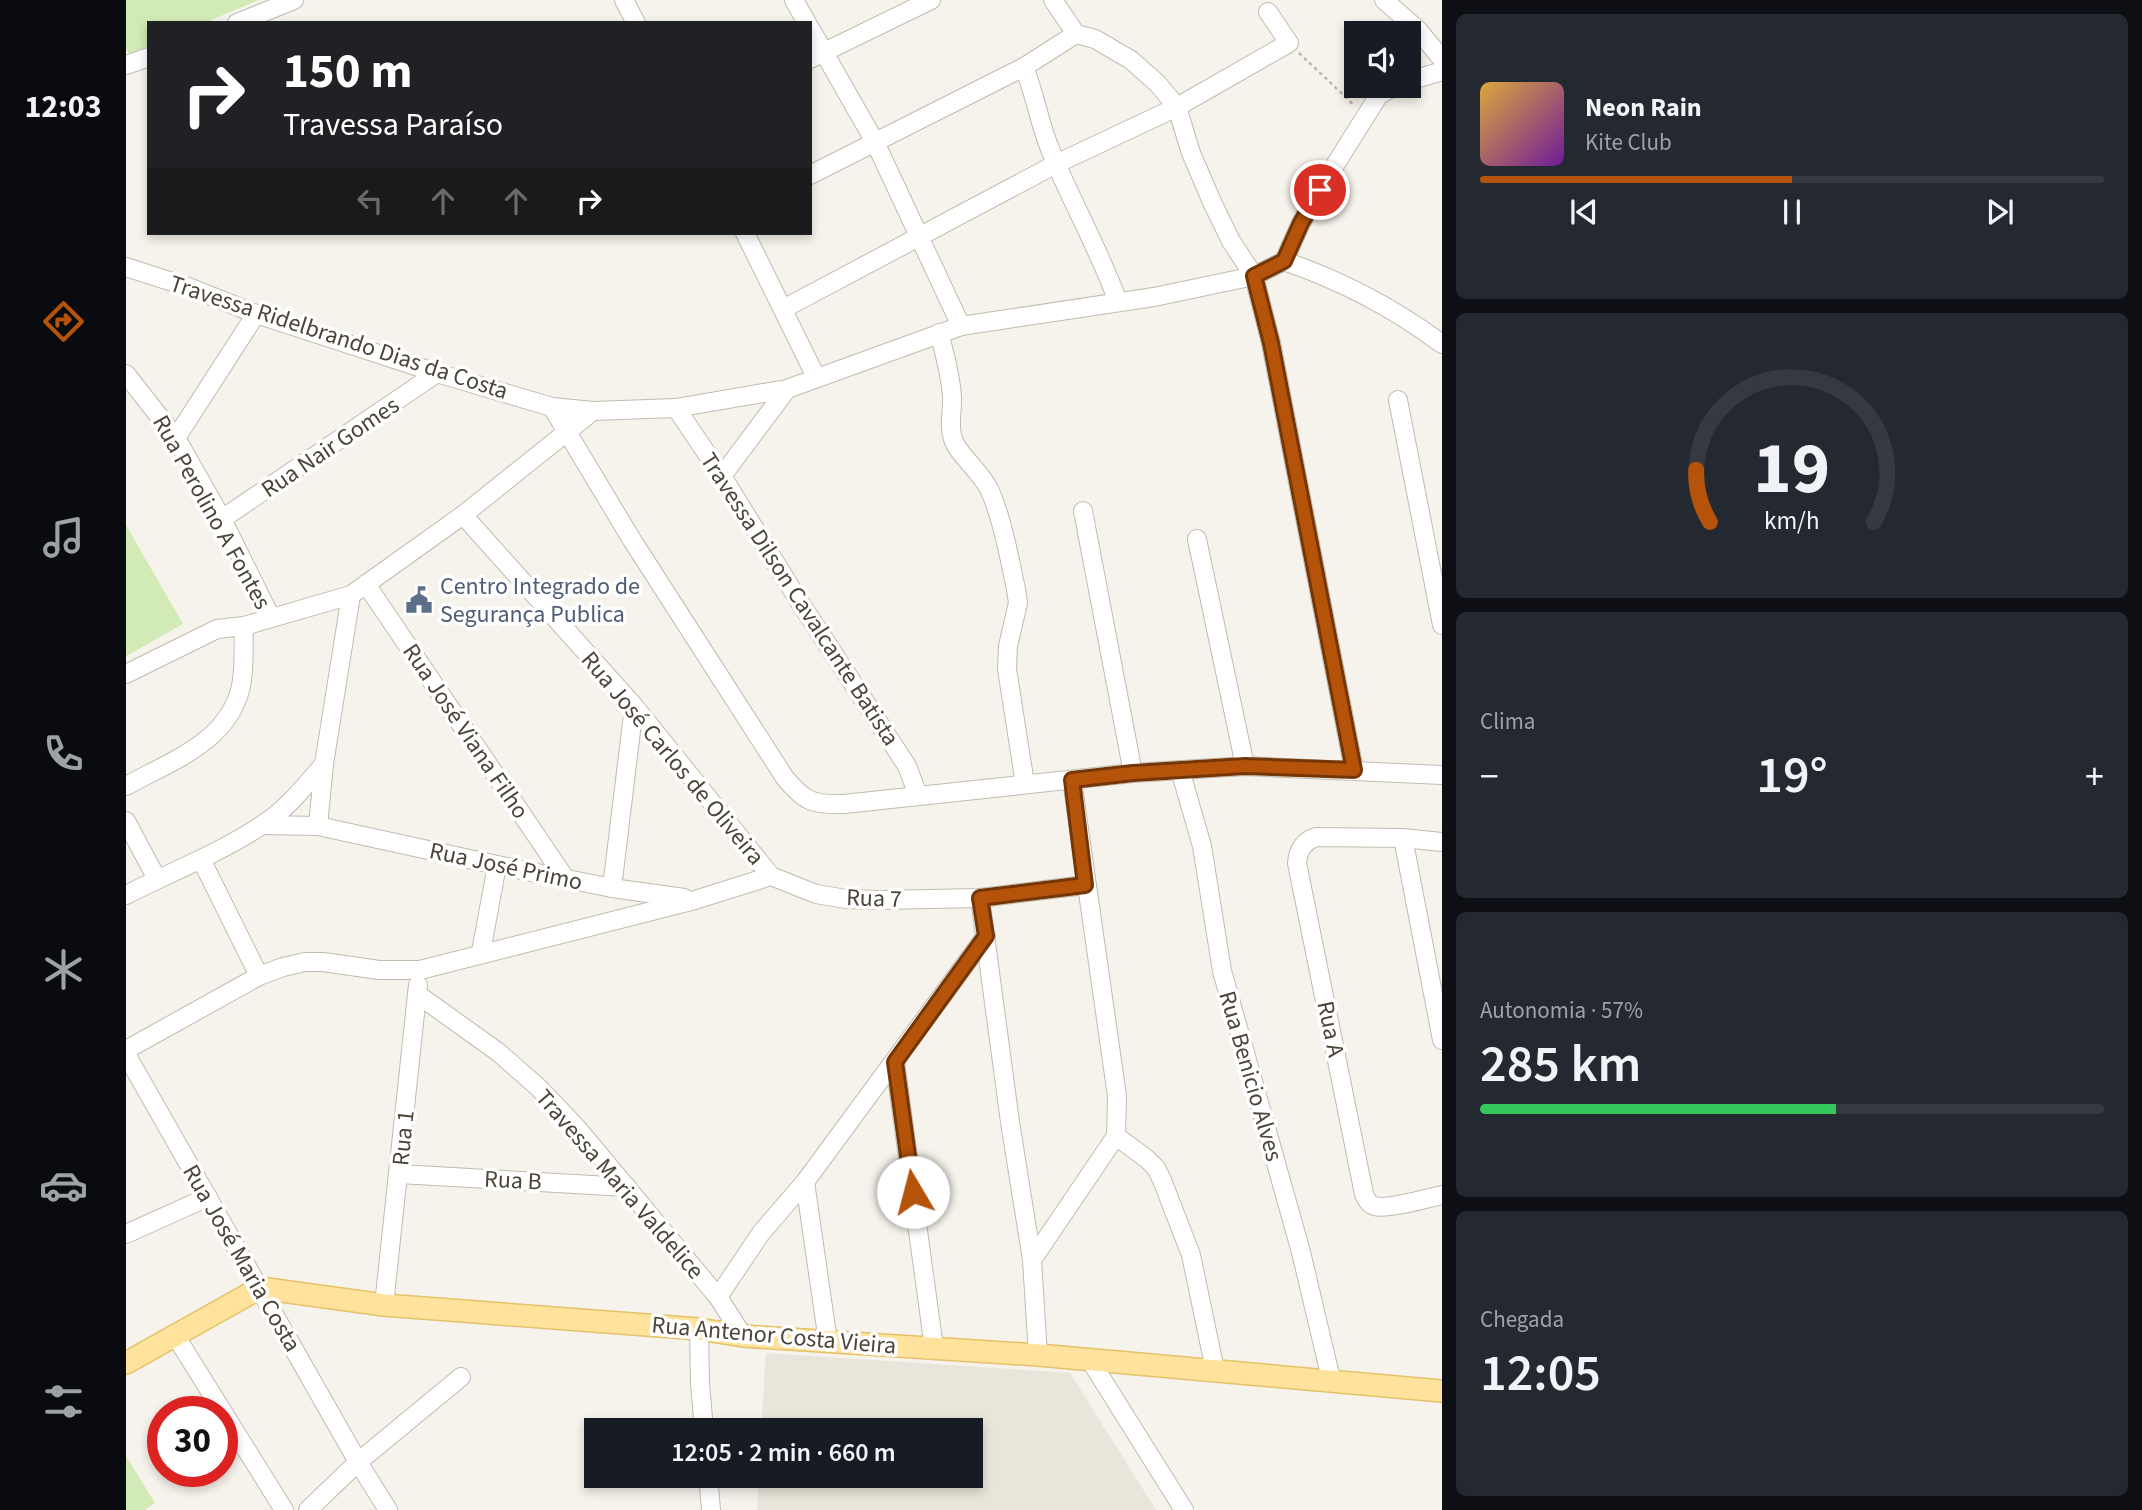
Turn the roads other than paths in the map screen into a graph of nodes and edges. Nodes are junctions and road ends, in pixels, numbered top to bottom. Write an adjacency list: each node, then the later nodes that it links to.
1 (293, 0): 8 (street)
2 (624, 0): 9 (street)
3 (794, 0): 10 (street)
4 (931, 0): 13 (street)
5 (1054, 0): 11 (street)
6 (1384, 0): 15 (street)
7 (1268, 12): 21 (street)
8 (242, 21)
9 (635, 21)
10 (806, 21)
11 (1076, 34): 17 (street); 21 (street)
12 (812, 36): 13 (street)
13 (817, 55): 22 (street)
14 (147, 58): 16 (street)
15 (1442, 59)
16 (126, 65)
17 (1024, 67): 22 (street); 23 (street)
18 (1442, 71): 19 (street)
19 (1421, 77)
20 (1377, 98): 27 (street)
21 (1177, 107): 23 (street); 29 (street)
22 (875, 142): 24 (street); 26 (street)
23 (1056, 164): 26 (street); 30 (street)
24 (812, 174)
25 (746, 235): 31 (street)
26 (918, 237): 31 (street); 33 (street)
27 (1284, 261): 29 (street, Travessa Ridelbrando Dias da Costa); 35 (street)
28 (126, 267): 32 (street, Travessa Ridelbrando Dias da Costa)
29 (1254, 276): 30 (street, Travessa Ridelbrando Dias da Costa); 60 (street)
30 (1118, 302): 33 (street, Travessa Ridelbrando Dias da Costa)
31 (783, 309): 38 (street)
32 (256, 314): 36 (street, Travessa Ridelbrando Dias da Costa); 45 (street)
33 (961, 326): 34 (street, Travessa Ridelbrando Dias da Costa)
34 (939, 333): 38 (street, Travessa Ridelbrando Dias da Costa); 64 (street)
35 (1442, 344)
36 (437, 373): 41 (street, Travessa Ridelbrando Dias da Costa); 49 (street, Rua Nair Gomes)
37 (126, 375): 45 (street, Rua Perolino A Fontes)
38 (816, 377): 39 (street, Travessa Ridelbrando Dias da Costa)
39 (787, 389): 42 (street, Travessa Ridelbrando Dias da Costa); 46 (street)
40 (1398, 400): 53 (street)
41 (552, 407): 43 (street, Travessa Ridelbrando Dias da Costa); 44 (street)
42 (676, 408): 43 (street, Travessa Ridelbrando Dias da Costa); 46 (street, Travessa Dilson Cavalcante Batista)
43 (593, 411): 44 (street)
44 (567, 433): 48 (street); 66 (street)
45 (176, 438): 49 (street, Rua Perolino A Fontes)
46 (722, 476): 66 (street, Travessa Dilson Cavalcante Batista)
47 (1083, 511): 61 (street)
48 (464, 515): 51 (street); 56 (street, Rua José Carlos de Oliveira)
49 (222, 519): 52 (street, Rua Perolino A Fontes)
50 (1197, 539): 58 (street)
51 (358, 589): 52 (street); 57 (street); 75 (street, Rua José Viana Filho)
52 (271, 618): 54 (street)
53 (1442, 625)
54 (244, 626): 55 (street); 65 (street)
55 (126, 674)
56 (634, 706): 74 (street, Rua José Carlos de Oliveira); 78 (street)
57 (324, 764): 68 (street); 69 (street)
58 (1245, 766): 59 (street); 60 (street)
59 (1180, 770): 61 (street); 111 (street, Rua Benicio Alves)
60 (1354, 770): 62 (street)
61 (1133, 773): 63 (street)
62 (1442, 775)
63 (1072, 780): 64 (street); 77 (street)
64 (1025, 784): 66 (street)
65 (126, 786)
66 (918, 794)
67 (126, 821): 76 (street)
68 (262, 825): 69 (street, Rua José Primo); 72 (street)
69 (318, 825): 73 (street, Rua José Primo)
70 (1403, 838): 71 (street); 87 (street); 94 (street, Rua A)
71 (1442, 842)
72 (201, 859): 76 (street); 85 (street)
73 (497, 865): 75 (street, Rua José Primo); 83 (street)
74 (771, 876): 80 (street, Rua 7); 81 (street)
75 (565, 878): 78 (street, Rua José Primo)
76 (157, 879): 79 (street)
77 (1085, 885): 80 (street, Rua 7); 90 (street)
78 (612, 888): 81 (street, Rua José Primo)
79 (126, 895)
80 (980, 898): 82 (street)
81 (695, 900): 83 (street)
82 (986, 936): 89 (street); 97 (street)
83 (481, 952): 84 (street)
84 (420, 970): 85 (street); 86 (street, Rua 1)
85 (260, 976): 88 (street)
86 (417, 994): 91 (street, Rua 1); 93 (street, Travessa Maria Valdelice)
87 (1442, 1040)
88 (126, 1052): 95 (street, Rua José Maria Costa)
89 (895, 1062): 92 (street); 105 (street)
90 (1116, 1136): 97 (street); 109 (street)
91 (399, 1174): 93 (street, Rua B); 100 (street, Rua 1)
92 (805, 1182): 99 (street); 104 (street)
93 (627, 1187): 99 (street, Travessa Maria Valdelice)
94 (1442, 1195)
95 (208, 1197): 96 (street); 98 (street, Rua José Maria Costa)
96 (126, 1234)
97 (1032, 1260): 106 (street)
98 (260, 1288): 100 (main road, Rua Antenor Costa Vieira); 102 (main road); 114 (street, Rua José Maria Costa)
99 (718, 1297): 103 (street, Travessa Maria Valdelice)
100 (384, 1305): 101 (main road, Rua Antenor Costa Vieira)
101 (699, 1329): 103 (main road, Rua Antenor Costa Vieira); 113 (street)
102 (175, 1335): 108 (main road); 116 (street)
103 (743, 1336): 104 (main road, Rua Antenor Costa Vieira)
104 (828, 1342): 105 (main road, Rua Antenor Costa Vieira)
105 (934, 1348): 106 (main road, Rua Antenor Costa Vieira)
106 (1038, 1355): 107 (main road, Rua Antenor Costa Vieira)
107 (1090, 1360): 109 (main road, Rua Antenor Costa Vieira); 120 (street)
108 (126, 1363)
109 (1215, 1370): 111 (main road, Rua Antenor Costa Vieira)
110 (461, 1377): 114 (street)
111 (1331, 1380): 112 (main road, Rua Antenor Costa Vieira)
112 (1442, 1391)
113 (703, 1418)
114 (358, 1462): 117 (street); 118 (street, Rua José Maria Costa)
115 (709, 1488): 119 (street)
116 (284, 1510)
117 (308, 1510)
118 (388, 1510)
119 (711, 1510)
120 (1184, 1510)

